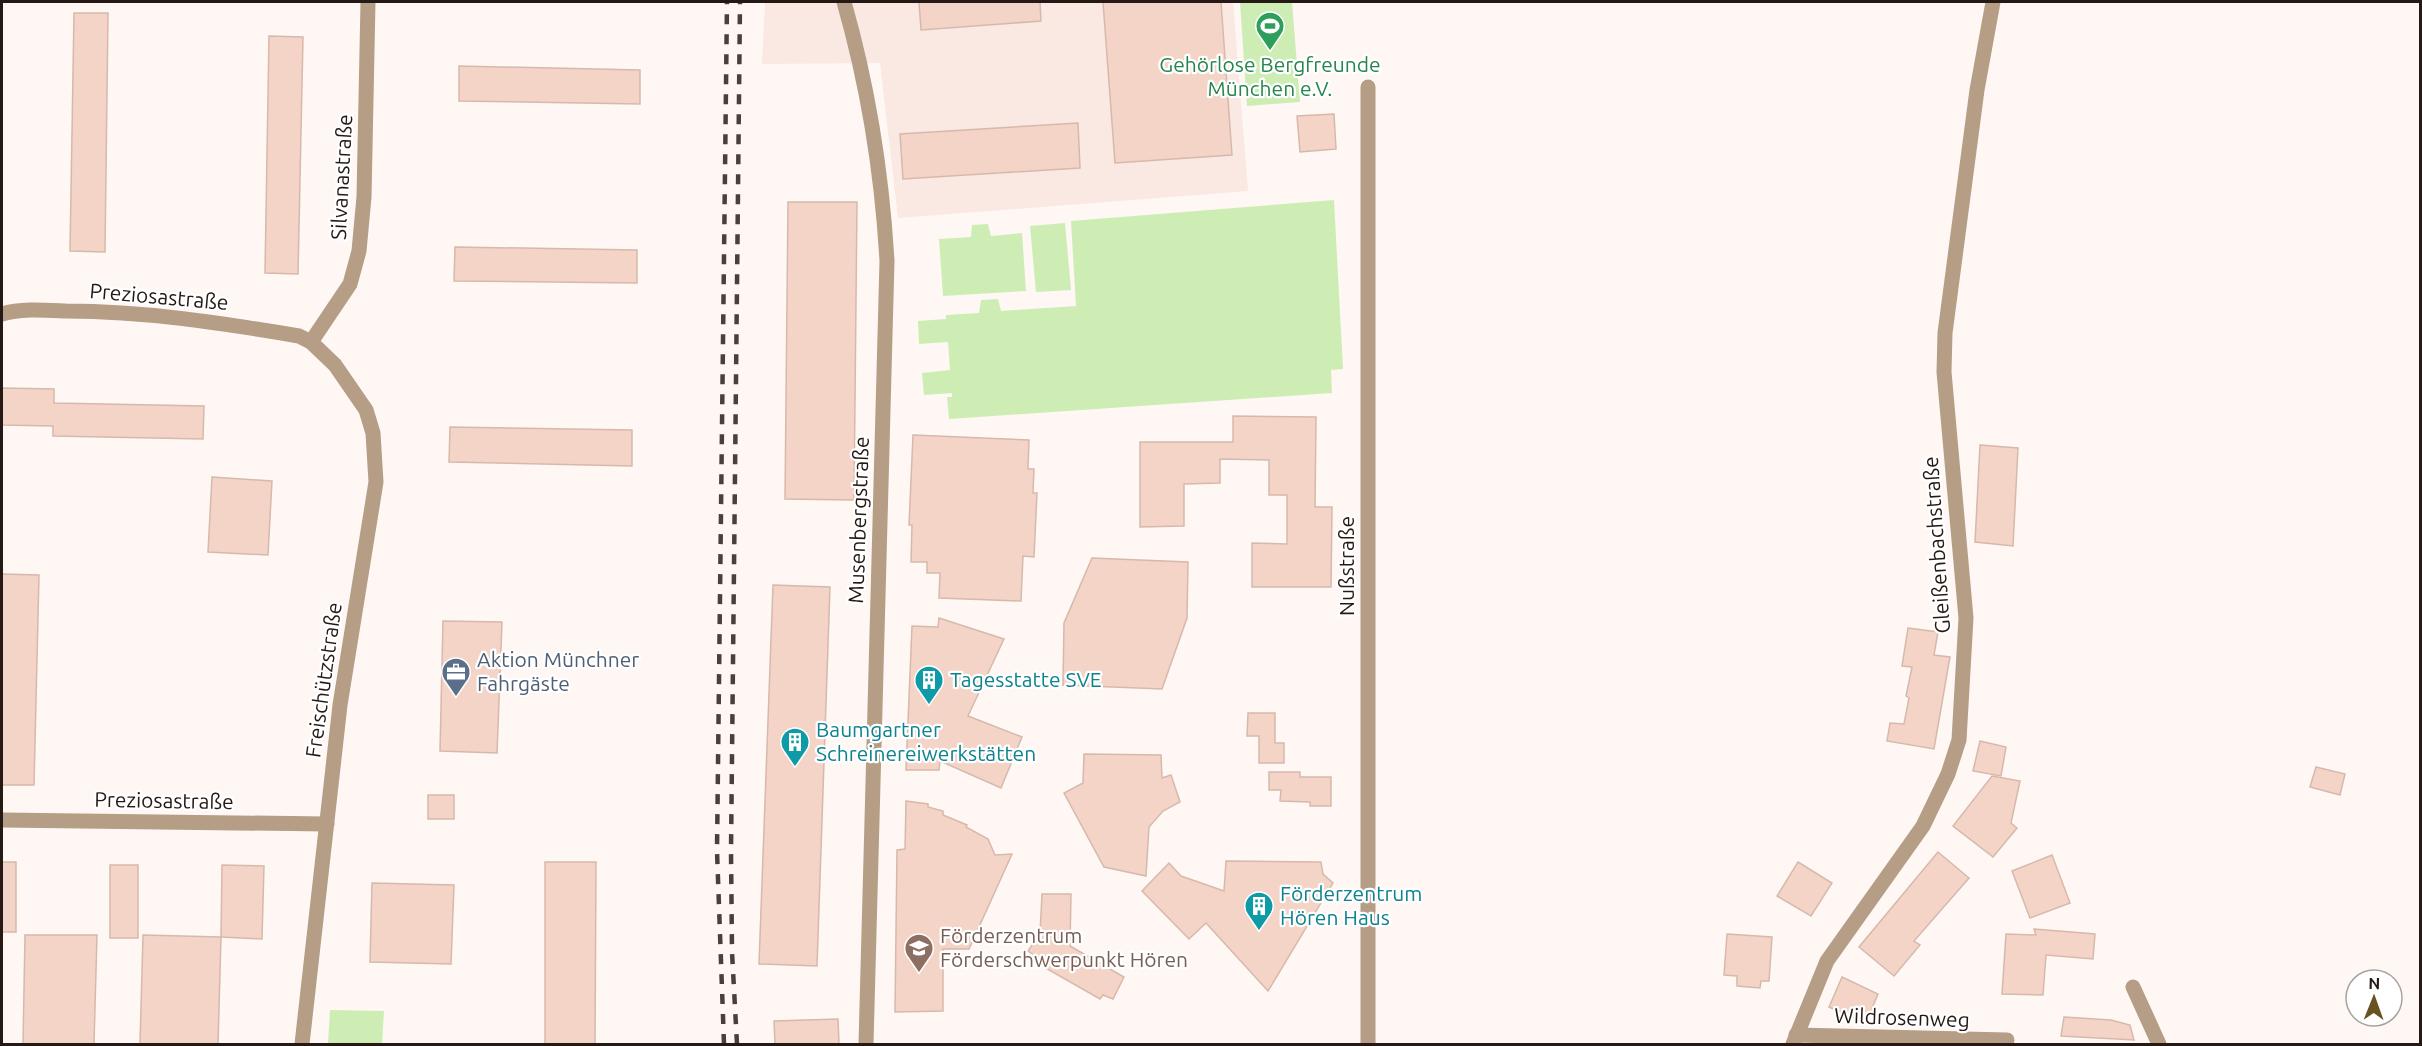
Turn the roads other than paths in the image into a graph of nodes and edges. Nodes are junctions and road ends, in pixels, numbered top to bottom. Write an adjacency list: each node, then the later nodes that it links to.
1 (368, 2): 6 (street, Silvanastraße)
2 (844, 2): 13 (street, Musenbergstraße)
3 (1993, 2): 10 (street, Gleißenbachstraße)
4 (1368, 87): 14 (street, Nußstraße)
5 (2, 314): 6 (street, Preziosastraße)
6 (311, 342): 8 (street, Freischützstraße)
7 (2, 820): 8 (street, Preziosastraße)
8 (327, 824): 12 (street, Freischützstraße)
9 (2133, 987): 15 (street)
10 (1795, 1040): 11 (street, Wildrosenweg)
11 (2007, 1041)
12 (302, 1044)
13 (866, 1044)
14 (1368, 1044)
15 (2159, 1044)

